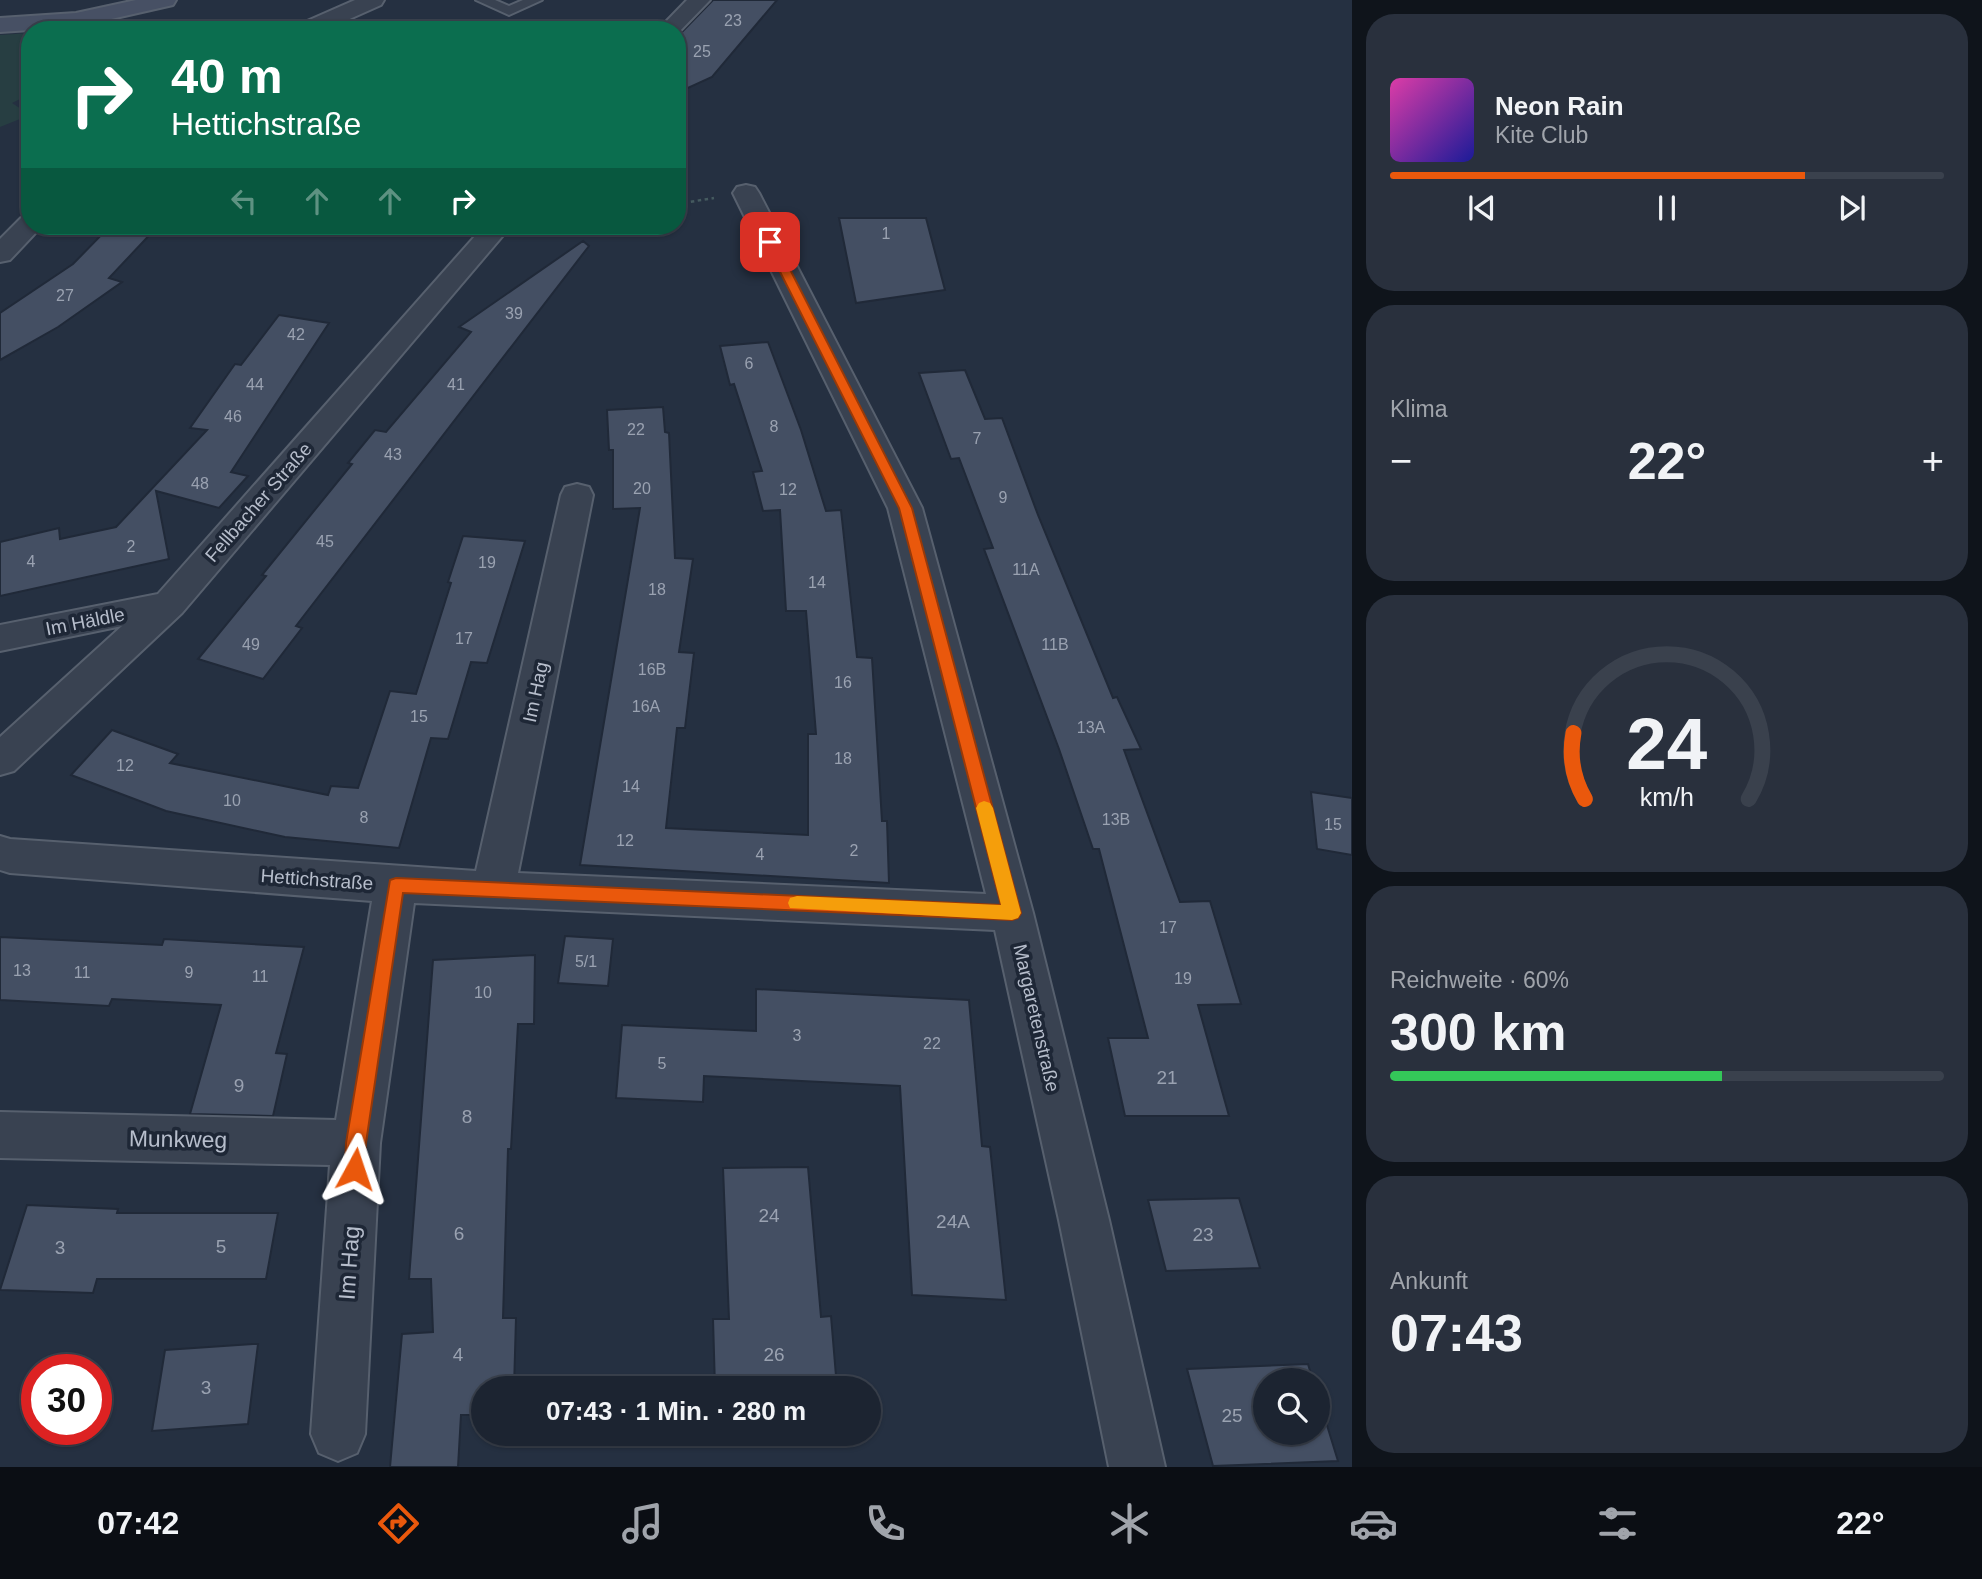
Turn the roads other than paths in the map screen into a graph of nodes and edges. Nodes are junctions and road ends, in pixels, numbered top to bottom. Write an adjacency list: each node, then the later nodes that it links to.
1 (164, 0): 6 (street)
2 (373, 0): 7 (street)
3 (483, 0): 4 (lane)
4 (534, 0)
5 (699, 0): 8 (street)
6 (61, 21)
7 (326, 21)
8 (678, 21)
9 (21, 24): 10 (street)
10 (0, 25)
11 (746, 193): 22 (street, Margaretenstraße)
12 (21, 232): 14 (street)
13 (490, 235): 16 (street, Fellbacher Straße)
14 (0, 254)
15 (577, 495): 21 (street, Im Hag)
16 (169, 604): 17 (street, Im Häldle); 18 (street, Fellbacher Straße)
17 (0, 638)
18 (0, 760)
19 (0, 853): 20 (street, Hettichstraße)
20 (396, 885): 21 (street, Hettichstraße); 24 (street, Im Hag)
21 (493, 890): 22 (street, Hettichstraße)
22 (1012, 913): 26 (street, Margaretenstraße)
23 (0, 1135): 24 (street, Munkweg)
24 (356, 1143): 25 (street, Im Hag)
25 (338, 1434)
26 (1137, 1467)

